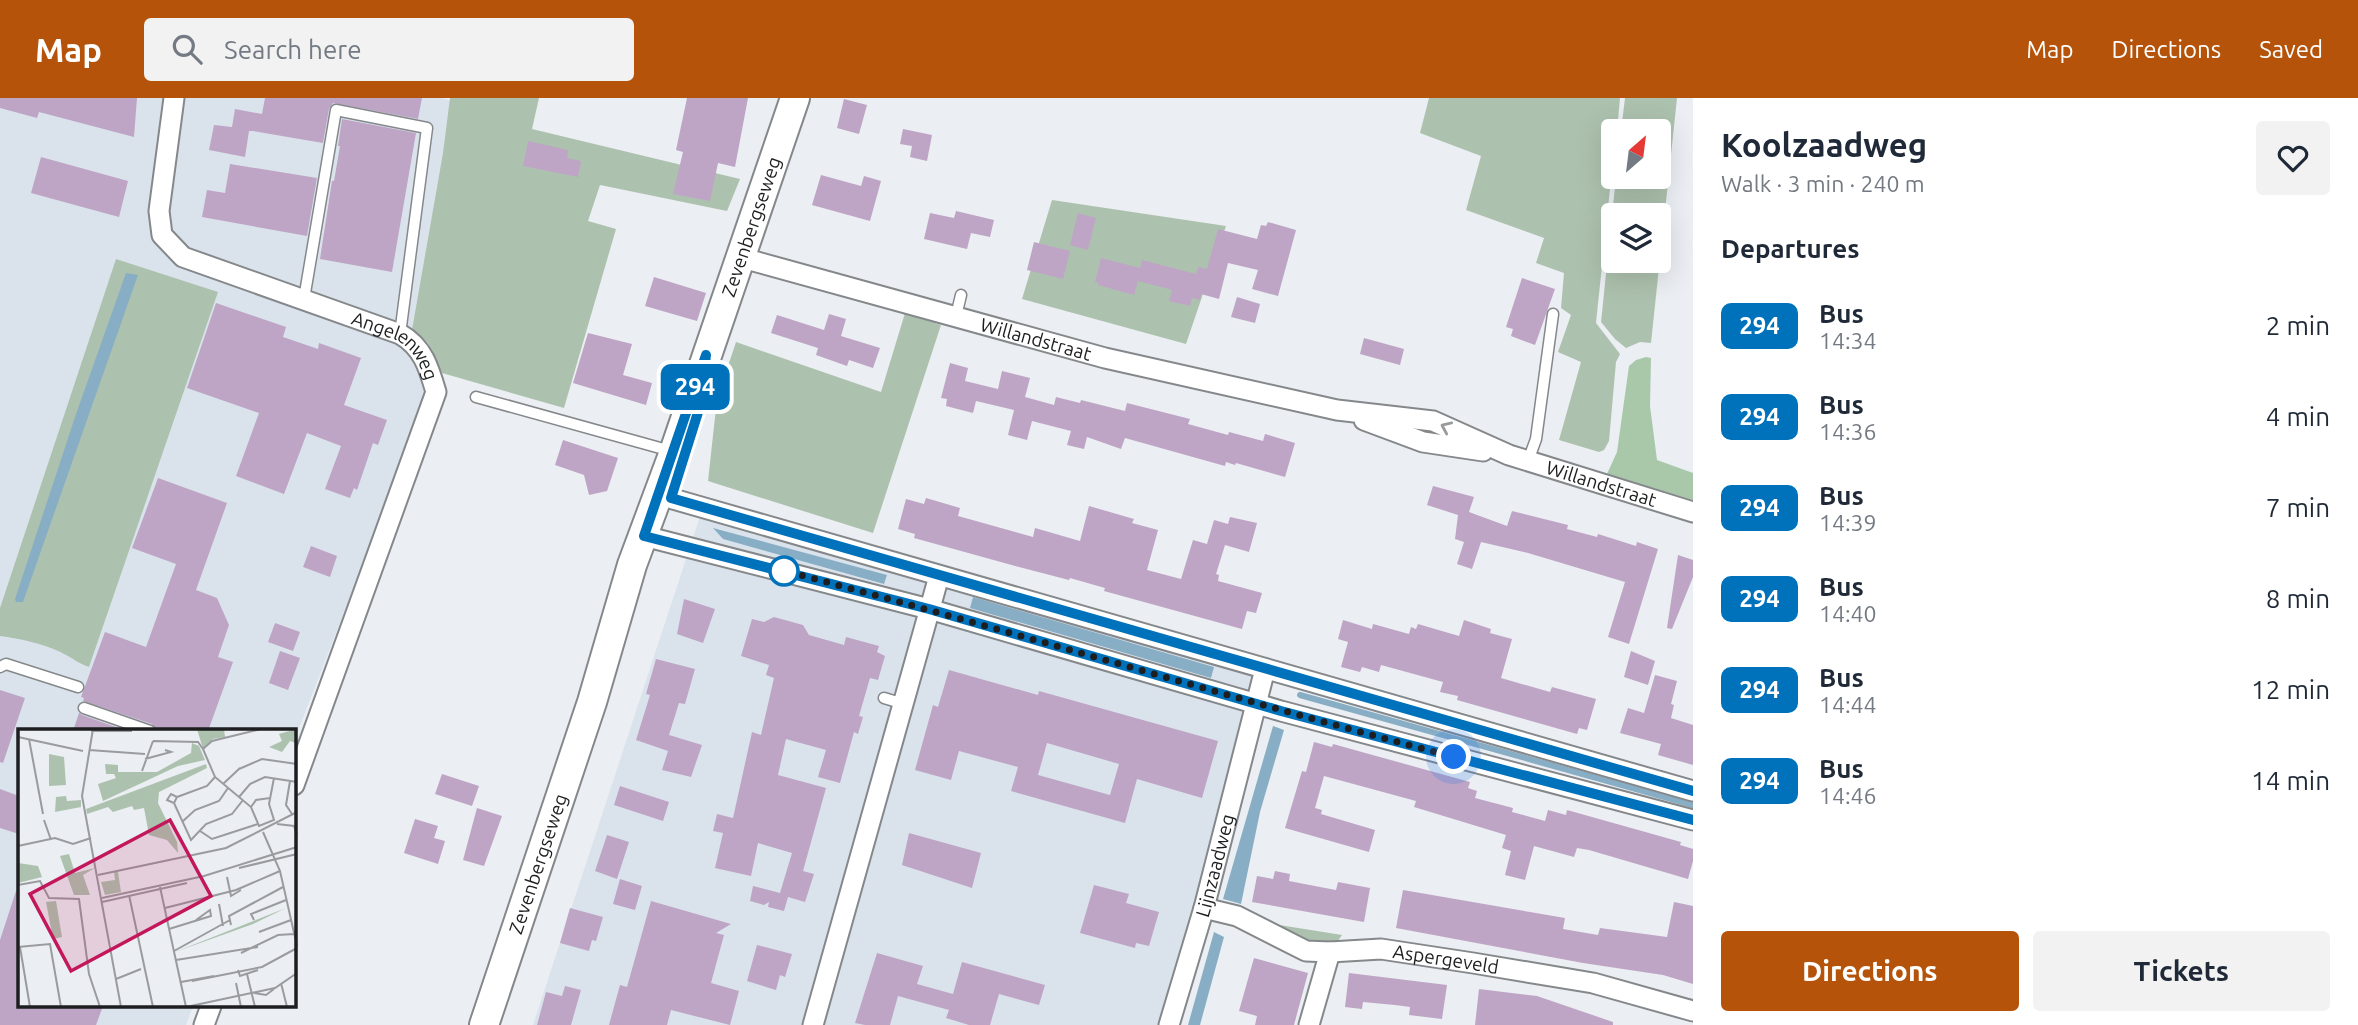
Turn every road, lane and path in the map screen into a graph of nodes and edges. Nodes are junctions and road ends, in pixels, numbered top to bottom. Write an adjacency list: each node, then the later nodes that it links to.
1 (174, 98): 5 (street, Angelenweg)
2 (795, 98): 3 (street, Zevenbergseweg)
3 (739, 257): 7 (street, Willandstraat); 10 (street, Zevenbergseweg)
4 (961, 295): 7 (lane)
5 (304, 299): 8 (street, Angelenweg); 8 (lane)
6 (1553, 314): 11 (lane)
7 (956, 316): 11 (street, Willandstraat)
8 (400, 334): 25 (street, Angelenweg)
9 (476, 397): 10 (lane)
10 (679, 453): 12 (street, Zevenbergseweg)
11 (1528, 461): 13 (street, Willandstraat)
12 (665, 497): 14 (street, Zevenbergseweg); 15 (street)
13 (1693, 512)
14 (651, 537): 16 (street); 33 (street, Zevenbergseweg)
15 (939, 576): 16 (street); 18 (street)
16 (929, 609): 21 (street); 22 (street)
17 (0, 667): 19 (lane)
18 (1265, 669): 22 (street, Lijnzaadweg); 26 (street)
19 (78, 687)
20 (884, 698): 21 (lane)
21 (904, 704): 34 (street)
22 (1257, 704): 27 (street); 28 (street, Lijnzaadweg)
23 (84, 708): 24 (lane)
24 (144, 729)
25 (296, 779)
26 (1693, 791)
27 (1693, 820)
28 (1204, 908): 29 (street, Aspergeveld); 35 (street, Lijnzaadweg)
29 (1330, 952): 31 (street, Aspergeveld); 36 (street)
30 (211, 1007): 32 (street)
31 (1693, 1012)
32 (204, 1025)
33 (484, 1025)
34 (813, 1025)
35 (1168, 1025)
36 (1309, 1025)

